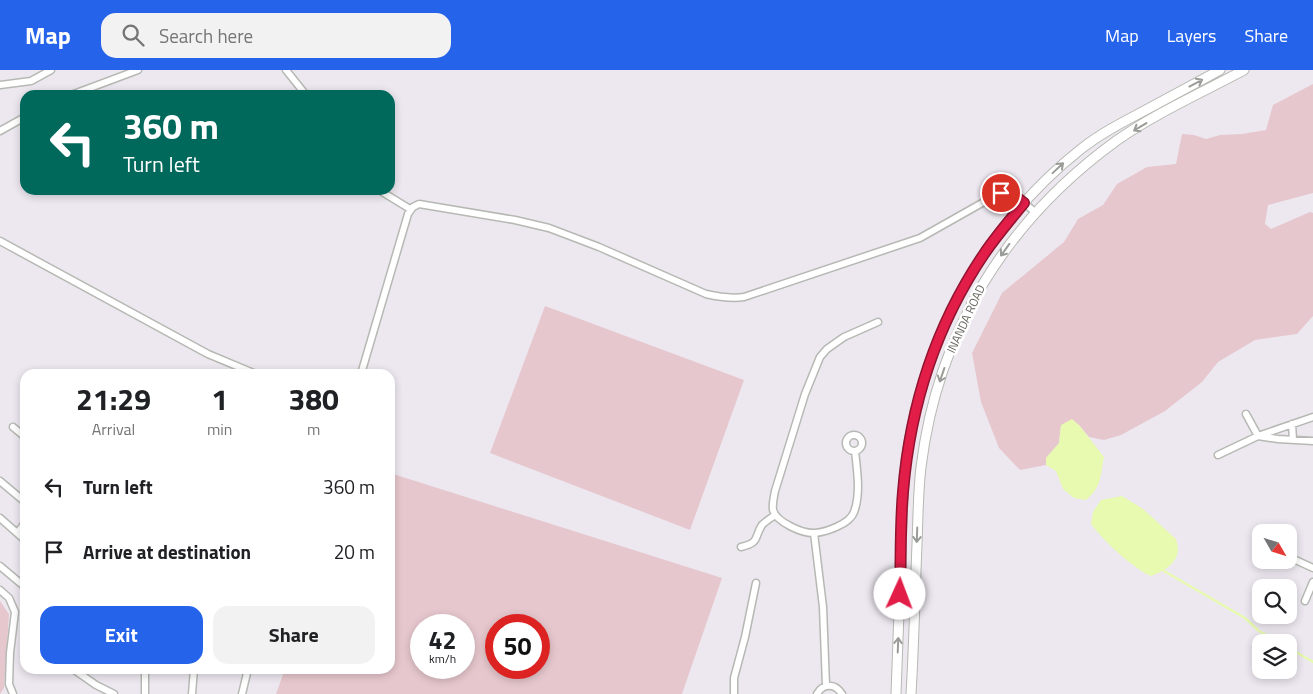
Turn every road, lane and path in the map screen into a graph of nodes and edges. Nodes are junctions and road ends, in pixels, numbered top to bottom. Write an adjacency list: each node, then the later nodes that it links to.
1 (51, 70): 6 (street)
2 (138, 70): 7 (street)
3 (286, 70): 8 (street)
4 (1220, 70): 12 (main road, INANDA ROAD, one-way to 4)
5 (1244, 70): 14 (main road, INANDA ROAD, one-way to 14)
6 (0, 86)
7 (84, 90)
8 (302, 90)
9 (20, 120): 10 (street)
10 (0, 131)
11 (387, 195): 13 (street)
12 (1024, 203): 13 (street); 14 (street); 59 (main road, INANDA ROAD, one-way to 12)
13 (410, 209): 18 (street)
14 (1036, 213): 60 (main road, INANDA ROAD, one-way to 60)
15 (0, 240): 17 (street)
16 (878, 322): 31 (street)
17 (244, 369)
18 (361, 369)
19 (1246, 414): 24 (street)
20 (1313, 417): 21 (street)
21 (1292, 424): 24 (street); 25 (street)
22 (13, 427): 23 (street)
23 (20, 433)
24 (1258, 436): 25 (street); 28 (street)
25 (1294, 440): 26 (street)
26 (1313, 441)
27 (855, 451): 35 (street)
28 (1218, 455)
29 (0, 481): 30 (street)
30 (20, 498)
31 (775, 515): 35 (street); 37 (street)
32 (0, 518): 34 (street)
33 (20, 529): 34 (street)
34 (17, 533): 36 (street)
35 (814, 533): 50 (street)
36 (20, 536)
37 (741, 547)
38 (1298, 561): 40 (street)
39 (0, 566): 42 (street)
40 (1313, 568)
41 (1313, 582): 45 (street)
42 (20, 583)
43 (756, 583): 56 (street)
44 (0, 590): 51 (street)
45 (1305, 601)
46 (81, 674): 52 (street)
47 (145, 674): 53 (street)
48 (194, 674): 54 (street)
49 (247, 674): 55 (street)
50 (826, 686): 57 (street); 58 (street)
51 (13, 694)
52 (114, 694)
53 (145, 694)
54 (192, 694)
55 (242, 694)
56 (734, 694)
57 (817, 694)
58 (842, 694)
59 (896, 694)
60 (911, 694)

